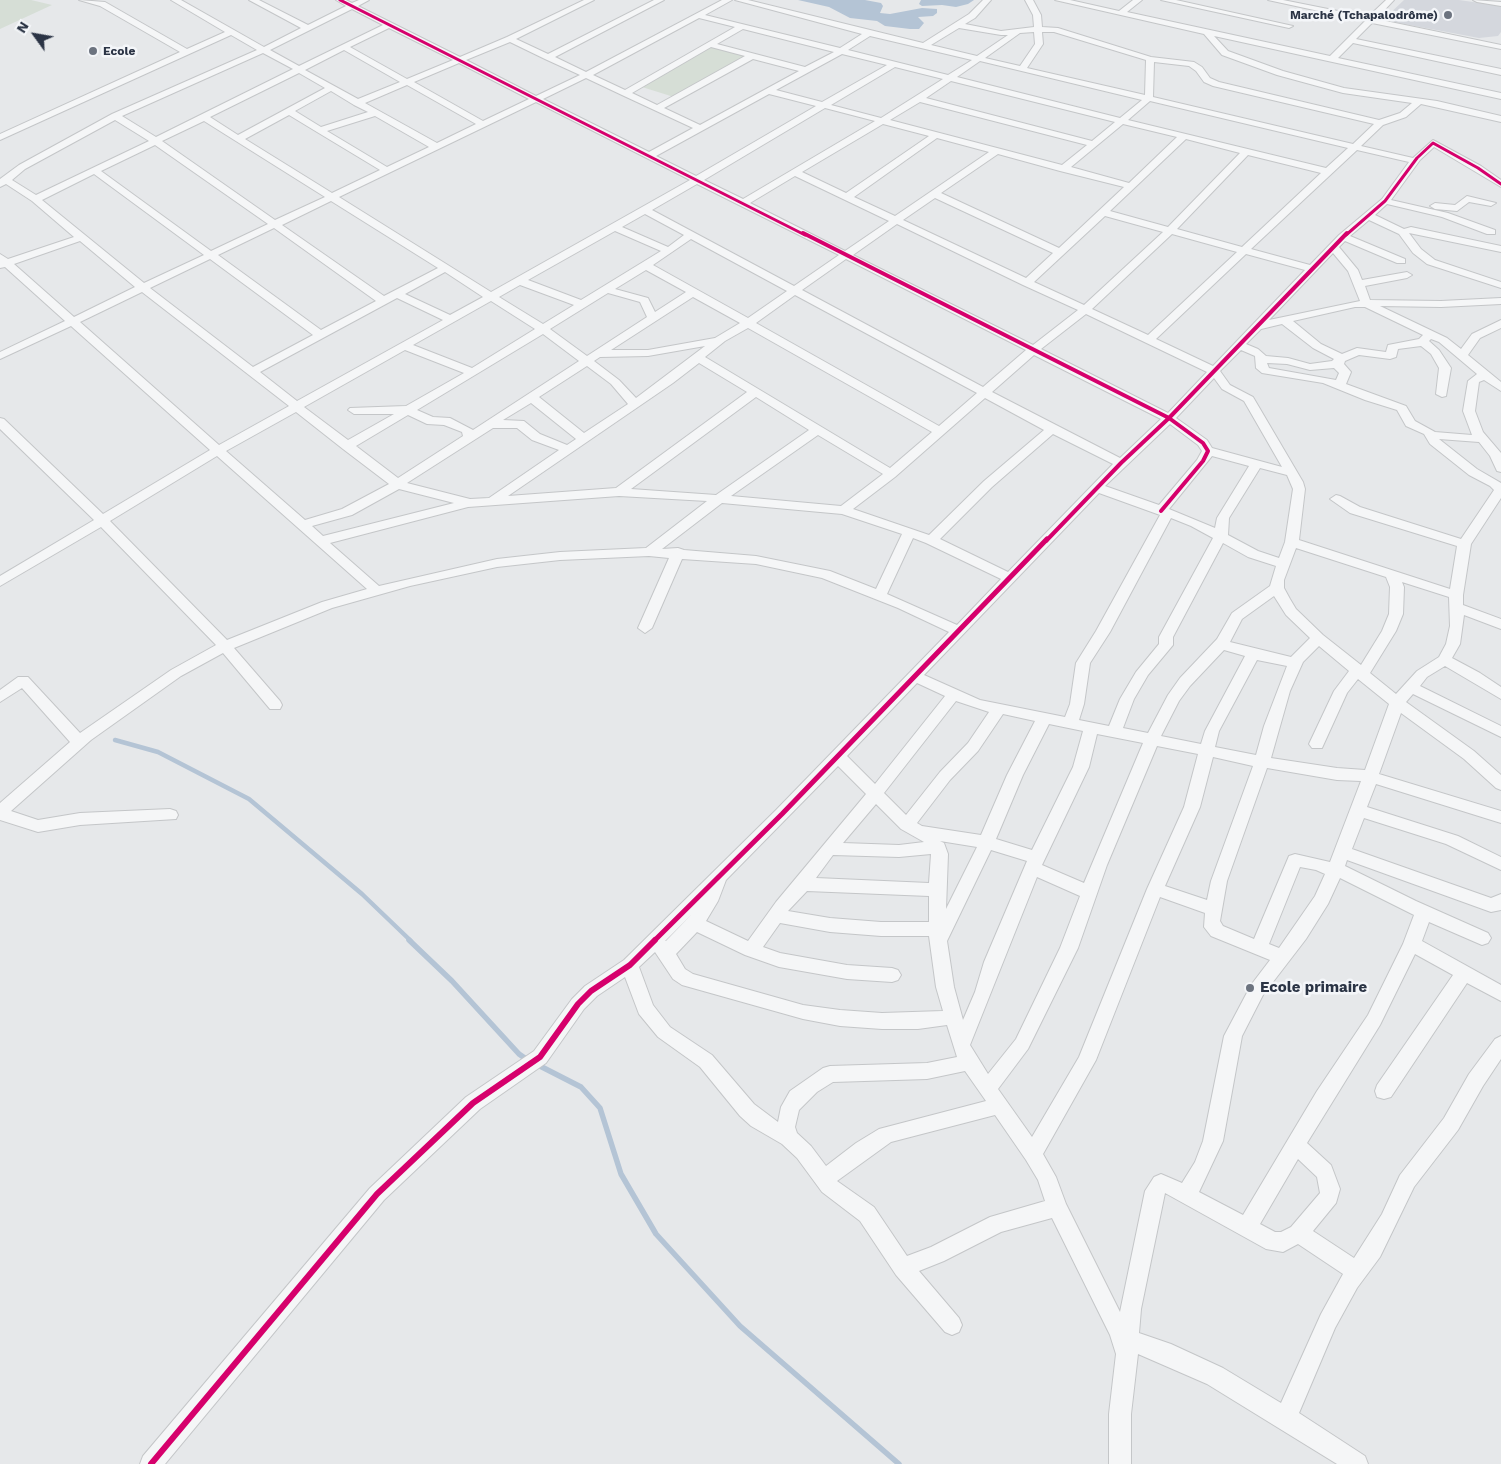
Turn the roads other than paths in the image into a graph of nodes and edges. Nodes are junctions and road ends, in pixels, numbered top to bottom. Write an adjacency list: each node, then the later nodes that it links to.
1 (83, 0): 21 (street)
2 (175, 0): 35 (street)
3 (253, 0): 33 (street)
4 (340, 0): 23 (street)
5 (365, 0): 23 (street)
6 (590, 0): 41 (street)
7 (660, 0): 51 (street)
8 (728, 0): 27 (street)
9 (778, 0): 20 (street)
10 (987, 0): 31 (street)
11 (1029, 0): 34 (street)
12 (1059, 0): 25 (street)
13 (1138, 0): 25 (street)
14 (1165, 0): 39 (street)
15 (1272, 0): 24 (street)
16 (1318, 0): 24 (street)
17 (1390, 0): 29 (street)
18 (1477, 0): 22 (street)
19 (114, 1): 21 (street)
20 (742, 1): 37 (street)
21 (102, 4): 49 (street)
22 (1501, 4)
23 (353, 6): 30 (street); 33 (street)
24 (1310, 8): 26 (street); 29 (street)
25 (1121, 13): 38 (street)
26 (1303, 14)
27 (699, 16): 32 (street); 61 (street)
28 (1296, 20): 39 (street)
29 (1370, 20): 42 (street); 45 (street)
30 (388, 24): 46 (street); 55 (street)
31 (958, 25): 36 (street); 43 (street)
32 (743, 26): 44 (street); 48 (street)
33 (307, 28): 47 (street)
34 (1038, 29): 36 (street); 54 (street); 57 (street)
35 (230, 32): 47 (street); 49 (street)
36 (1017, 32): 52 (street)
37 (869, 33): 43 (street); 48 (street)
38 (1207, 33): 39 (street); 73 (street)
39 (1279, 36): 53 (street)
40 (1501, 37): 45 (street)
41 (510, 39): 51 (street); 55 (street)
42 (1351, 40): 53 (street); 62 (street)
43 (926, 45): 52 (street)
44 (711, 46): 50 (street); 68 (street)
45 (1497, 46)
46 (344, 47): 58 (street); 65 (street)
47 (262, 50): 58 (street); 80 (street)
48 (841, 51): 56 (street); 59 (street)
49 (186, 52): 91 (street)
50 (752, 56): 59 (street); 77 (street)
51 (548, 57): 61 (street)
52 (979, 58): 57 (street); 63 (street)
53 (1333, 58): 64 (street)
54 (1150, 59): 71 (street); 85 (street)
55 (459, 60): 65 (street); 70 (street)
56 (894, 64): 63 (street); 76 (street)
57 (1023, 68): 71 (street)
58 (298, 70): 66 (street); 81 (street)
59 (806, 70): 67 (street)
60 (1501, 72): 62 (street)
61 (586, 75): 68 (street); 70 (street)
62 (1465, 76): 64 (street); 74 (street)
63 (949, 78): 72 (street); 83 (street)
64 (1422, 78): 73 (street)
65 (407, 82): 75 (street); 86 (street)
66 (331, 88): 75 (street); 78 (street)
67 (769, 91): 76 (street); 87 (street)
68 (625, 93): 77 (street)
69 (1501, 96): 74 (street)
70 (534, 98): 86 (street); 99 (street)
71 (1148, 98): 83 (street); 96 (street)
72 (919, 99): 84 (street); 94 (street)
73 (1418, 102): 74 (street); 85 (street)
74 (1475, 102): 82 (street)
75 (357, 103): 79 (street)
76 (824, 106): 84 (street); 106 (street)
77 (658, 108): 87 (street)
78 (289, 111): 88 (street); 92 (street)
79 (375, 113): 88 (street); 95 (street)
80 (115, 116): 93 (street); 107 (street)
81 (204, 117): 92 (street); 93 (street)
82 (1501, 119)
83 (1122, 120): 90 (street); 94 (street)
84 (882, 121): 89 (street); 105 (street)
85 (1380, 123): 96 (street)
86 (482, 124): 95 (street)
87 (700, 128): 99 (street)
88 (320, 130): 102 (street)
89 (936, 135): 97 (street); 112 (street)
90 (1184, 136): 98 (street); 109 (street)
91 (0, 137)
92 (239, 138): 111 (street)
93 (156, 141): 103 (street); 122 (street)
94 (1094, 144): 101 (street)
95 (435, 146): 102 (street)
96 (1355, 147): 100 (street); 104 (street)
97 (996, 151): 101 (street); 110 (street)
98 (1247, 151): 104 (street); 124 (street)
99 (649, 156): 106 (street)
100 (1415, 161): 108 (street); 114 (street)
101 (1063, 169): 109 (street)
102 (386, 170): 111 (street)
103 (94, 171): 113 (street); 134 (street)
104 (1329, 172): 132 (street)
105 (796, 173): 112 (street); 115 (street)
106 (696, 180): 115 (street); 117 (street)
107 (3, 182): 113 (street)
108 (1501, 184)
109 (1130, 186): 118 (street)
110 (934, 194): 121 (street); 133 (street)
111 (332, 196): 122 (street); 139 (street)
112 (847, 197): 121 (street)
113 (35, 199): 128 (street)
114 (1385, 201): 119 (street); 120 (street)
115 (743, 203): 135 (street)
116 (1491, 203): 119 (street)
117 (645, 210): 123 (street); 127 (street)
118 (1102, 212): 124 (street); 133 (street)
119 (1432, 212): 126 (street)
120 (1369, 216): 125 (street); 129 (street)
121 (896, 220): 135 (street); 143 (street)
122 (274, 224): 134 (street); 153 (street)
123 (613, 228): 131 (street); 142 (street)
124 (1170, 231): 132 (street); 156 (street)
125 (1403, 232): 130 (street); 145 (street)
126 (1491, 232)
127 (691, 234): 131 (street); 148 (street)
128 (80, 238): 136 (street); 146 (street)
129 (1338, 242): 137 (street); 140 (street); 144 (street)
130 (1501, 249)
131 (669, 251): 138 (street)
132 (1243, 251): 140 (street); 167 (street)
133 (1059, 252): 143 (street)
134 (212, 254): 146 (street); 165 (street)
135 (845, 256): 148 (street); 171 (street)
136 (2, 261): 160 (street)
137 (1401, 261)
138 (645, 265): 147 (street); 149 (street)
139 (446, 268): 150 (street); 151 (street)
140 (1313, 269): 163 (street)
141 (1407, 276): 144 (street)
142 (518, 280): 151 (street); 155 (street)
143 (1027, 282): 156 (street)
144 (1360, 284): 154 (street)
145 (1501, 285)
146 (143, 288): 160 (street); 180 (street)
147 (605, 289): 155 (street); 157 (street)
148 (795, 291): 161 (street); 186 (street)
149 (693, 292): 157 (street); 161 (street)
150 (397, 294): 153 (street); 158 (street)
151 (489, 297): 158 (street); 164 (street)
152 (1501, 300): 154 (street)
153 (384, 301): 165 (street)
154 (1366, 303): 159 (street); 166 (street)
155 (580, 304): 164 (street)
156 (1085, 310): 167 (street); 171 (street)
157 (653, 318): 172 (street)
158 (450, 319): 169 (street)
159 (1284, 320): 163 (street); 178 (street)
160 (73, 321): 173 (street); 205 (street)
161 (748, 323): 168 (street); 198 (street)
162 (1501, 324): 174 (street)
163 (1257, 327): 170 (street)
164 (542, 329): 177 (street); 181 (street)
165 (321, 335): 180 (street)
166 (1426, 338): 174 (street); 178 (street); 187 (street)
167 (1149, 340): 179 (street)
168 (719, 341): 172 (street); 175 (street)
169 (404, 346): 181 (street); 190 (street)
170 (1240, 346): 176 (street); 179 (street)
171 (1033, 350): 186 (street); 193 (street)
172 (599, 354): 177 (street)
173 (0, 356)
174 (1463, 356): 182 (street)
175 (699, 358): 185 (street); 189 (street)
176 (1261, 359): 178 (street); 183 (street)
177 (588, 361): 188 (street); 189 (street)
178 (1340, 361): 183 (street)
179 (1214, 371): 193 (street); 210 (street)
180 (252, 372): 190 (street)
181 (473, 372): 192 (street)
182 (1483, 375): 184 (street); 202 (street)
183 (1340, 386): 199 (street)
184 (1501, 388)
185 (755, 392): 197 (street); 215 (street)
186 (984, 393): 196 (street); 198 (street)
187 (1442, 394)
188 (532, 398): 195 (street); 201 (street)
189 (634, 404): 201 (street)
190 (296, 407): 203 (street); 205 (street)
191 (354, 410): 192 (street)
192 (407, 410): 200 (street); 203 (street)
193 (1169, 418): 206 (street); 208 (street)
194 (0, 422): 222 (street)
195 (492, 424): 200 (street); 204 (street)
196 (1052, 429): 208 (street); 226 (street)
197 (818, 430): 211 (street); 216 (street)
198 (940, 431): 211 (street)
199 (1432, 435): 202 (street); 214 (street)
200 (470, 438): 212 (street)
201 (584, 438): 204 (street)
202 (1481, 439): 209 (street)
203 (347, 446): 212 (street)
204 (568, 449): 218 (street)
205 (219, 450): 222 (street); 223 (street)
206 (1208, 451): 207 (street); 221 (street)
207 (1257, 462): 210 (street); 225 (street)
208 (1121, 463): 213 (street)
209 (1501, 468)
210 (1292, 473): 228 (street)
211 (891, 474): 220 (street)
212 (399, 484): 219 (street); 223 (street)
213 (1098, 488): 221 (street); 234 (street)
214 (1501, 491): 229 (street)
215 (618, 492): 216 (street); 218 (street)
216 (720, 498): 220 (street); 230 (street)
217 (1336, 500): 229 (street)
218 (490, 502): 219 (street)
219 (468, 503): 227 (street)
220 (844, 510): 224 (street)
221 (1164, 512): 225 (street); 259 (street)
222 (102, 519): 235 (street); 245 (street)
223 (303, 525): 227 (street)
224 (910, 532): 226 (street); 238 (street)
225 (1221, 535): 232 (street); 261 (street)
226 (931, 540): 234 (street)
227 (321, 541): 237 (street)
228 (1292, 542): 232 (street); 233 (street)
229 (1464, 544): 239 (street)
230 (649, 552): 231 (street); 237 (street)
231 (678, 552): 238 (street); 241 (street)
232 (1283, 564): 236 (street)
233 (1391, 573): 239 (street); 249 (street)
234 (1010, 578): 242 (street)
235 (0, 582)
236 (1277, 588): 243 (street); 244 (street)
237 (377, 591): 245 (street)
238 (879, 596): 242 (street)
239 (1456, 601): 240 (street); 247 (street)
240 (1501, 624)
241 (644, 628)
242 (958, 631): 250 (street)
243 (1318, 638): 248 (street); 249 (street)
244 (1220, 644): 246 (street); 263 (street)
245 (225, 646): 256 (street); 264 (street)
246 (1253, 654): 248 (street); 266 (street)
247 (1444, 660): 251 (street); 252 (street)
248 (1295, 663): 268 (street)
249 (1360, 673): 255 (street); 265 (street)
250 (915, 677): 253 (street); 267 (street)
251 (1410, 687): 255 (street); 262 (street)
252 (1500, 691)
253 (953, 695): 257 (street); 271 (street)
254 (0, 697): 264 (street)
255 (1397, 704): 269 (street); 270 (street)
256 (275, 706)
257 (999, 709): 258 (street); 276 (street)
258 (1044, 719): 259 (street); 277 (street)
259 (1070, 724): 260 (street)
260 (1091, 729): 261 (street); 280 (street)
261 (1115, 732): 263 (street)
262 (1501, 732)
263 (1152, 740): 266 (street); 287 (street)
264 (79, 742): 273 (street)
265 (1317, 744)
266 (1207, 751): 268 (street); 285 (street)
267 (838, 757): 271 (street); 283 (street)
268 (1262, 762): 269 (street); 289 (street)
269 (1369, 776): 272 (street); 275 (street)
270 (1501, 784)
271 (875, 792): 276 (street); 279 (street)
272 (1357, 810): 281 (street); 282 (street)
273 (0, 813): 274 (street)
274 (170, 815)
275 (1501, 817)
276 (914, 828): 277 (street); 278 (street)
277 (986, 842): 280 (street); 293 (street)
278 (938, 847): 279 (street); 286 (street)
279 (829, 849): 284 (street)
280 (1035, 863): 287 (street); 306 (street)
281 (1337, 864): 288 (street); 290 (street); 297 (street); 299 (street)
282 (1501, 864)
283 (723, 872): 292 (street); 296 (street)
284 (804, 884): 286 (street); 291 (street)
285 (1155, 889): 289 (street); 312 (street)
286 (937, 890): 293 (street)
287 (1088, 892): 307 (street)
288 (1501, 901)
289 (1214, 909): 297 (street)
290 (1424, 912): 294 (street); 295 (street)
291 (775, 916): 293 (street); 298 (street)
292 (695, 923): 296 (street); 298 (street)
293 (937, 935): 304 (street)
294 (1482, 938)
295 (1412, 944): 301 (street); 311 (street)
296 (661, 947): 300 (street); 304 (street)
297 (1259, 948): 299 (street)
298 (751, 950): 302 (street)
299 (1282, 957): 314 (street)
300 (630, 965): 310 (street); 323 (street)
301 (1464, 973): 303 (street); 308 (street)
302 (892, 975)
303 (1501, 994)
304 (954, 1017): 306 (street)
305 (1501, 1044): 319 (street)
306 (965, 1054): 307 (street); 310 (street)
307 (988, 1088): 309 (street)
308 (1384, 1091)
309 (1000, 1106): 312 (street); 313 (street)
310 (789, 1138): 313 (street)
311 (1297, 1146): 316 (street); 317 (street)
312 (1033, 1154): 315 (street)
313 (823, 1180): 318 (street)
314 (1186, 1195): 316 (street); 321 (street)
315 (1057, 1207): 318 (street); 321 (street)
316 (1247, 1227): 317 (street)
317 (1298, 1234): 319 (street)
318 (902, 1267): 320 (street)
319 (1356, 1271): 322 (street)
320 (952, 1325)
321 (1127, 1347): 322 (street); 324 (street)
322 (1286, 1418): 325 (street)
323 (151, 1464)
324 (1120, 1464)
325 (1357, 1464)

